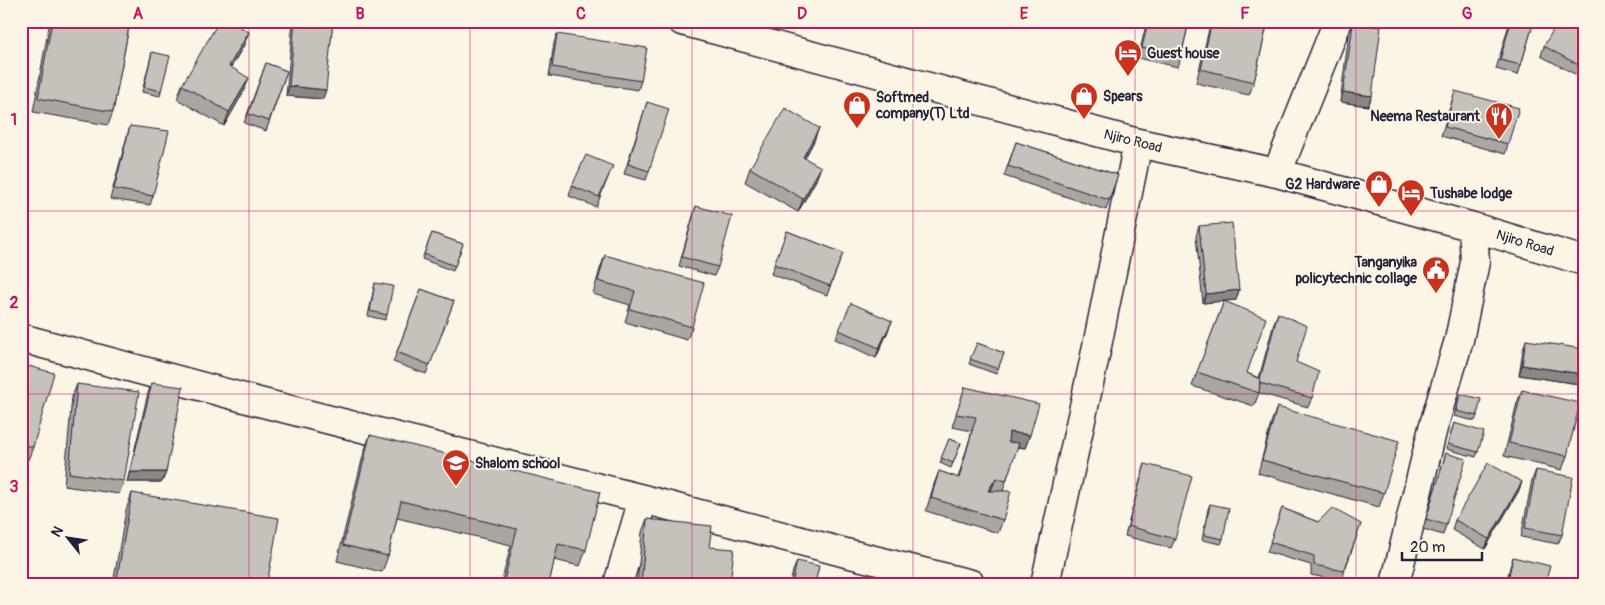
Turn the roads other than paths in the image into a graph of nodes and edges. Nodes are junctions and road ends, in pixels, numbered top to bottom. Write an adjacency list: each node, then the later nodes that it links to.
1 (682, 21): 3 (street, Njiro Road)
2 (1338, 21): 4 (street)
3 (1138, 143): 4 (street, Njiro Road); 11 (street)
4 (1277, 174): 5 (street, Njiro Road)
5 (1473, 227): 6 (street, Njiro Road); 12 (street)
6 (1584, 261)
7 (21, 338): 8 (street)
8 (643, 499): 9 (street); 10 (street)
9 (618, 584)
10 (971, 584)
11 (1046, 584)
12 (1394, 584)

